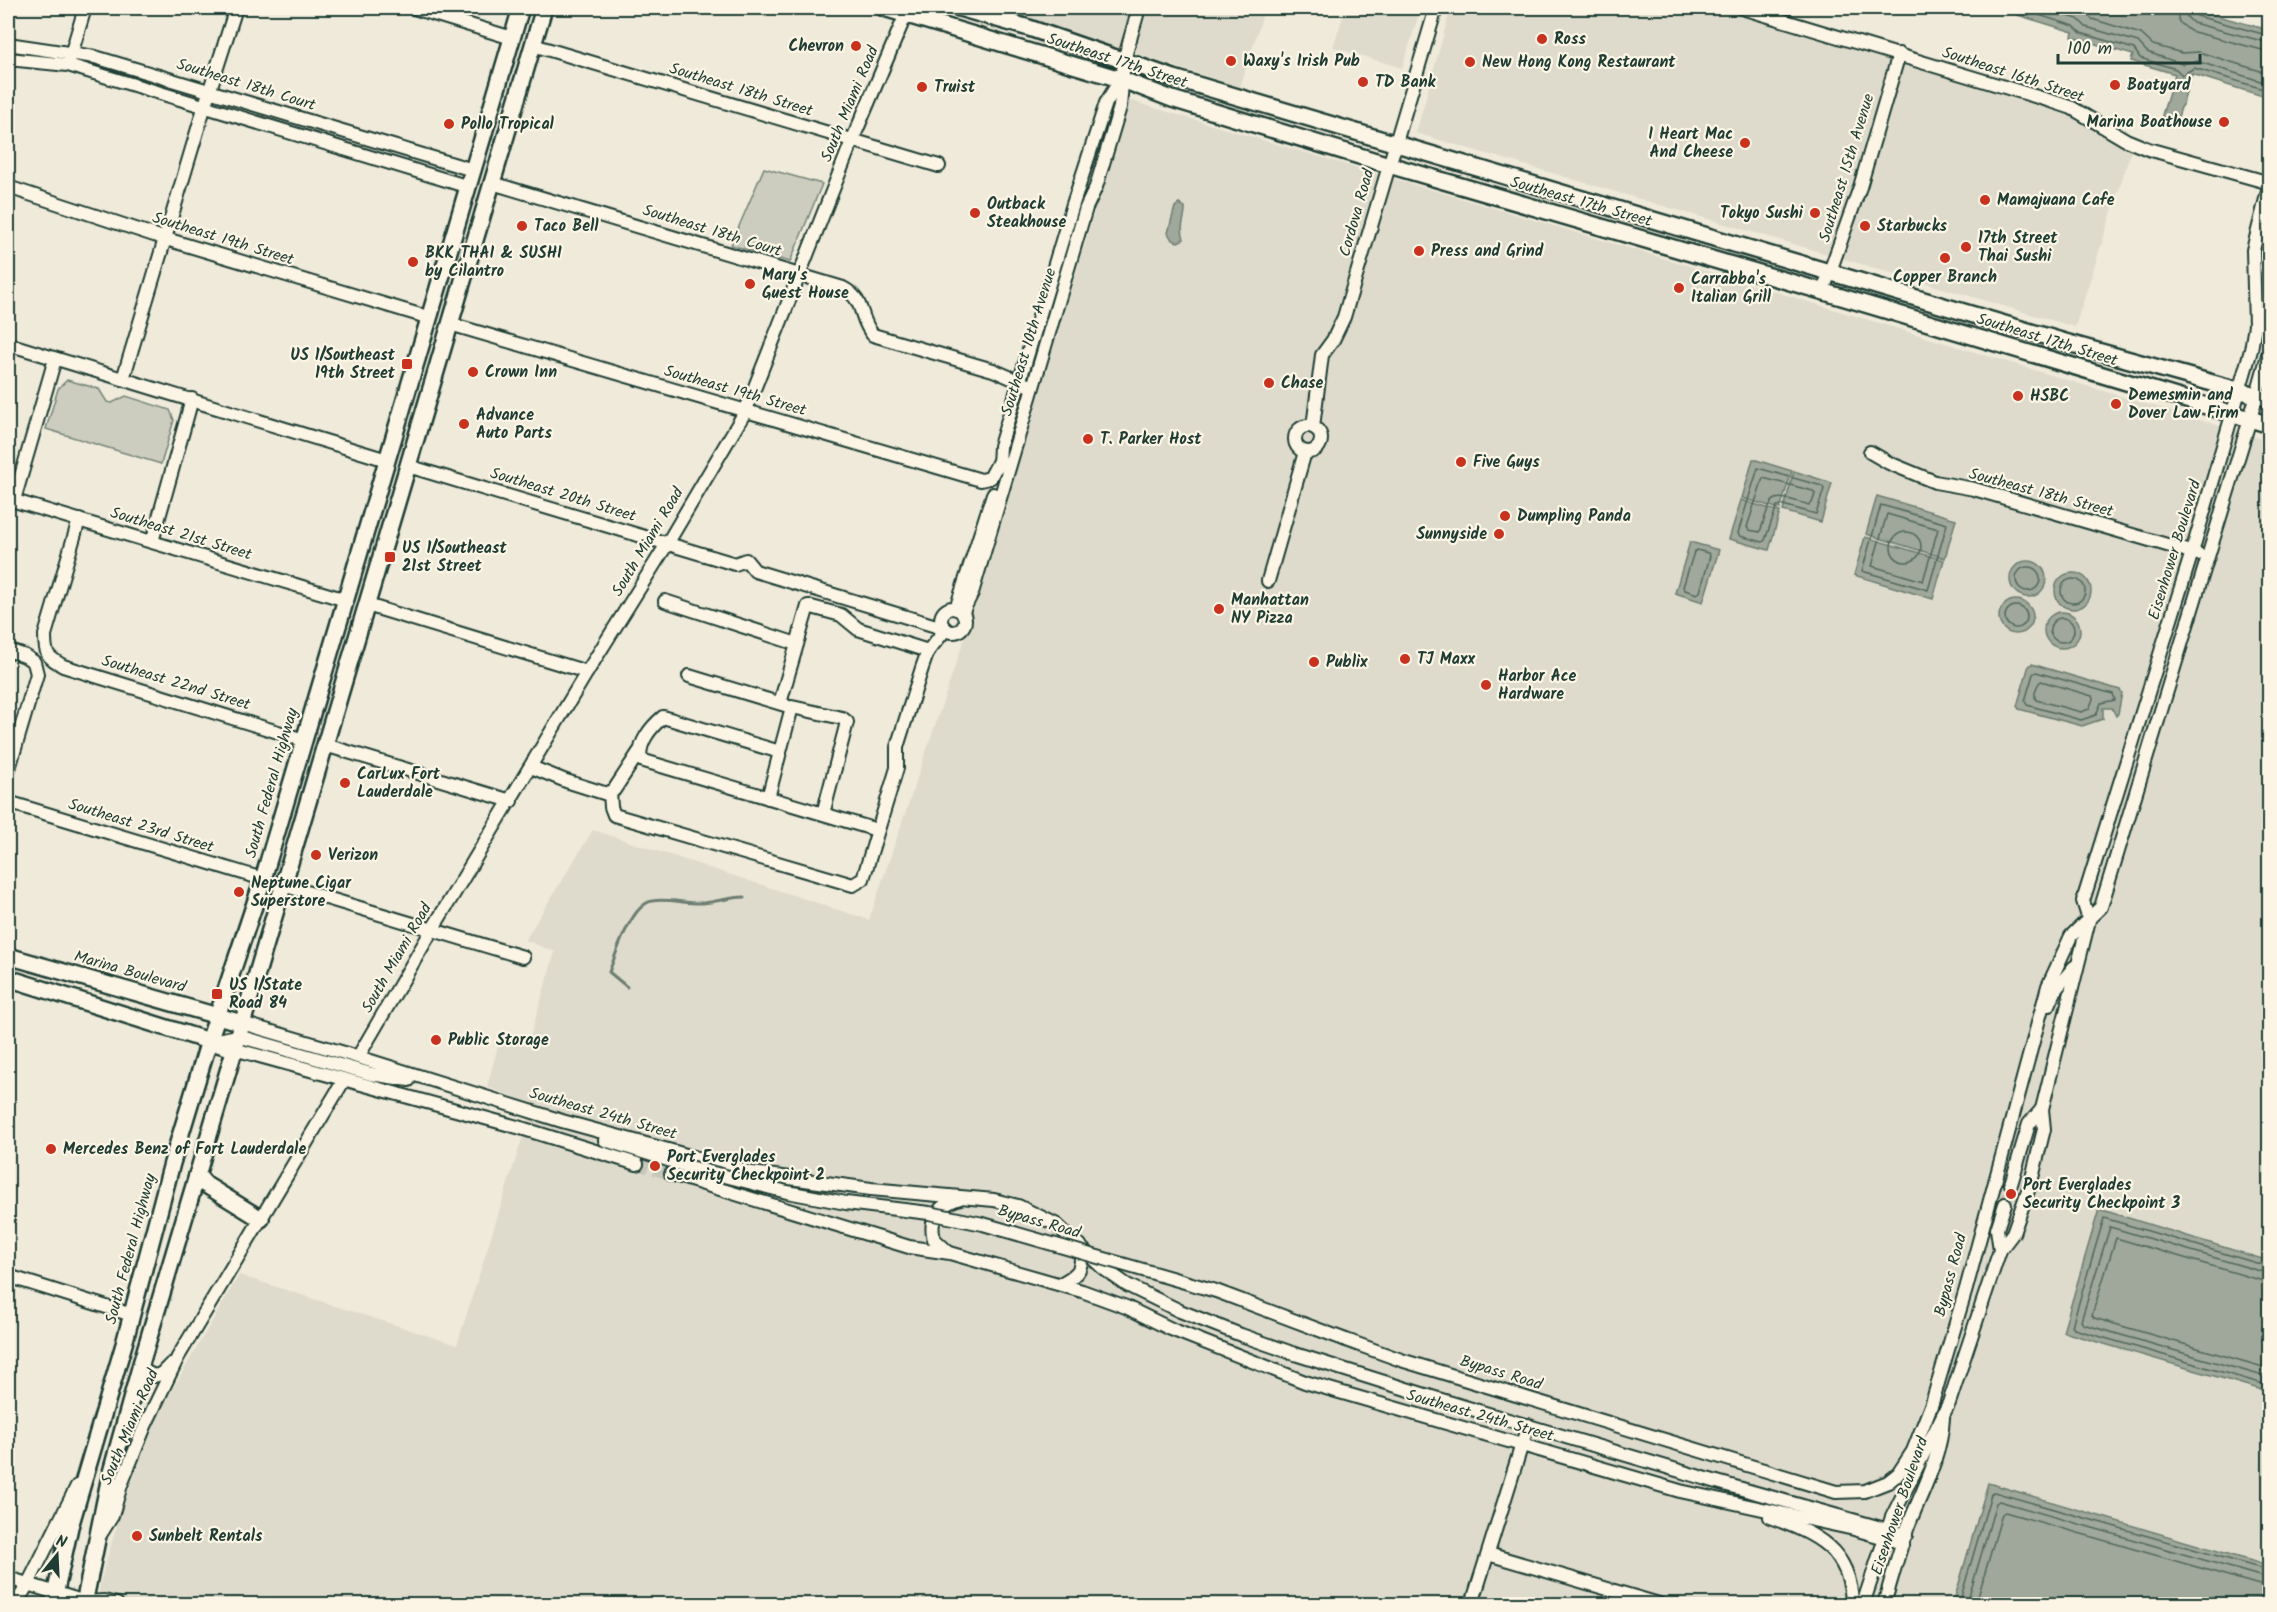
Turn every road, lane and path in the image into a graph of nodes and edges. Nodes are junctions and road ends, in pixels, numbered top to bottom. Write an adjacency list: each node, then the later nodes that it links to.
1 (85, 8): 15 (street)
2 (236, 8): 21 (street)
3 (414, 8): 12 (street)
4 (521, 8): 12 (main road, South Federal Highway)
5 (544, 8): 14 (main road)
6 (884, 8): 11 (main road, Southeast 17th Street)
7 (959, 8): 18 (main road, Southeast 17th Street)
8 (1139, 8): 18 (street, Southeast 10th Avenue)
9 (1436, 8): 24 (street, Cordova Road)
10 (1742, 8): 16 (street, Southeast 16th Street)
11 (913, 11): 20 (main road, Southeast 17th Street); 23 (street, South Miami Road)
12 (512, 38): 25 (main road, South Federal Highway)
13 (8, 44): 15 (street, Southeast 18th Court)
14 (533, 45): 23 (street, Southeast 18th Street); 29 (main road)
15 (71, 52): 19 (street); 21 (street, Southeast 18th Court)
16 (1899, 54): 30 (street, Southeast 16th Street); 40 (street, Southeast 15th Avenue)
17 (8, 59): 19 (street, Southeast 18th Court)
18 (1124, 60): 20 (street, Southeast 10th Avenue); 24 (main road, Southeast 17th Street)
19 (68, 65): 22 (street, Southeast 18th Court)
20 (1120, 79): 26 (main road, Southeast 17th Street); 44 (street, Southeast 10th Avenue); 46 (street, Southeast 10th Avenue)
21 (209, 91): 22 (street); 28 (street, Southeast 18th Court)
22 (205, 105): 32 (street, Southeast 18th Court); 38 (street)
23 (852, 141): 27 (street, Southeast 18th Street); 41 (street, South Miami Road)
24 (1395, 143): 26 (street, Cordova Road); 33 (main road, Southeast 17th Street)
25 (480, 147): 28 (main road, South Federal Highway); 29 (main road)
26 (1389, 165): 36 (main road, Southeast 17th Street); 64 (street, Cordova Road)
27 (939, 166)
28 (473, 170): 32 (main road, South Federal Highway); 35 (main road)
29 (492, 183): 35 (main road); 41 (street, Southeast 18th Court)
30 (2270, 183): 50 (street, Eisenhower Boulevard)
31 (8, 187): 38 (street, Southeast 19th Street)
32 (469, 187): 45 (main road, South Federal Highway)
33 (1582, 198): 34 (main road, Southeast 17th Street); 36 (main road)
34 (1611, 207): 37 (main road); 40 (main road, Southeast 17th Street)
35 (485, 208): 47 (main road)
36 (1542, 210): 37 (main road, Southeast 17th Street)
37 (1570, 218): 43 (main road, Southeast 17th Street)
38 (166, 239): 45 (street, Southeast 19th Street); 54 (street)
39 (2270, 239): 42 (street)
40 (1831, 272): 43 (street, Southeast 15th Avenue); 49 (main road, Southeast 17th Street)
41 (798, 275): 55 (street, Southeast 18th Court); 60 (street, South Miami Road)
42 (2270, 289)
43 (1823, 291): 51 (main road, Southeast 17th Street)
44 (1039, 314): 46 (street); 55 (street, Southeast 10th Avenue)
45 (430, 318): 65 (main road, South Federal Highway)
46 (1053, 319): 56 (street, Southeast 10th Avenue)
47 (450, 324): 60 (street, Southeast 19th Street); 70 (main road)
48 (8, 344): 53 (street)
49 (2091, 349): 51 (main road); 57 (main road, Southeast 17th Street)
50 (2251, 350): 52 (street); 57 (street, Eisenhower Boulevard)
51 (2030, 353): 61 (main road, Southeast 17th Street)
52 (2269, 353): 58 (street, Eisenhower Boulevard)
53 (55, 359): 54 (street); 72 (street)
54 (123, 379): 59 (street)
55 (1019, 381): 56 (street, Southeast 18th Court); 68 (street, Southeast 10th Avenue)
56 (1032, 387): 82 (street, Southeast 10th Avenue)
57 (2240, 390): 58 (main road, Southeast 17th Street); 61 (street, Eisenhower Boulevard)
58 (2263, 397): 62 (street, Eisenhower Boulevard)
59 (192, 399): 69 (street); 74 (street)
60 (745, 412): 68 (street, Southeast 19th Street); 75 (street, South Miami Road)
61 (2233, 414): 62 (main road, Southeast 17th Street); 76 (street, Eisenhower Boulevard)
62 (2250, 419): 63 (main road, Southeast 17th Street); 77 (street, Eisenhower Boulevard)
63 (2270, 425)
64 (1313, 427): 66 (street); 66 (street)
65 (396, 429): 69 (main road, South Federal Highway); 70 (main road)
66 (1305, 452): 78 (street)
67 (1870, 452): 76 (street, Southeast 18th Street)
68 (1000, 459): 82 (street, Southeast 10th Avenue)
69 (387, 460): 71 (main road); 79 (main road, South Federal Highway)
70 (408, 466): 71 (main road); 75 (street, Southeast 20th Street)
71 (400, 491): 81 (main road)
72 (11, 500): 73 (street, Southeast 21st Street)
73 (79, 520): 74 (street, Southeast 21st Street); 91 (street, Southeast 22nd Street)
74 (152, 542): 79 (street, Southeast 21st Street)
75 (667, 544): 83 (street, Southeast 20th Street); 87 (street, South Miami Road)
76 (2192, 552): 77 (street, Southeast 18th Street); 106 (street, Eisenhower Boulevard)
77 (2208, 557): 106 (street, Eisenhower Boulevard)
78 (1268, 581)
79 (346, 600): 90 (main road, South Federal Highway)
80 (665, 601): 84 (street)
81 (367, 605): 87 (street); 92 (main road)
82 (959, 611): 83 (street, Southeast 10th Avenue); 83 (street, Southeast 10th Avenue)
83 (945, 628): 86 (street, Southeast 10th Avenue)
84 (797, 644): 86 (street); 89 (street)
85 (8, 650): 97 (street)
86 (928, 651): 103 (street, Southeast 10th Avenue)
87 (587, 672): 95 (street, South Miami Road)
88 (690, 676): 89 (street)
89 (786, 705): 94 (street); 102 (street)
90 (311, 716): 91 (main road, South Federal Highway); 92 (main road)
91 (304, 740): 96 (main road); 104 (main road, South Federal Highway)
92 (325, 745): 96 (main road); 101 (street)
93 (639, 752): 94 (street); 98 (street); 99 (street)
94 (780, 752): 99 (street)
95 (531, 767): 98 (street); 101 (street, South Miami Road)
96 (318, 768): 105 (main road)
97 (8, 772)
98 (610, 792): 103 (street, Southeast 10th Avenue)
99 (768, 798): 102 (street)
100 (9, 800): 104 (street, Southeast 23rd Street)
101 (511, 801): 107 (street, South Miami Road)
102 (823, 814): 103 (street)
103 (877, 830)
104 (263, 879): 112 (main road, South Federal Highway)
105 (283, 885): 107 (street); 113 (main road)
106 (2089, 920): 110 (street, Eisenhower Boulevard); 114 (street, Bypass Road)
107 (432, 930): 109 (street); 116 (street, South Miami Road)
108 (8, 956): 112 (main road, Marina Boulevard)
109 (523, 957)
110 (2077, 963): 114 (street, Bypass Road); 120 (street, Eisenhower Boulevard)
111 (8, 978): 115 (main road)
112 (218, 1016): 113 (main road, Marina Boulevard); 115 (main road, South Federal Highway)
113 (238, 1036): 115 (main road); 116 (street, Southeast 24th Street); 117 (street); 118 (street); 127 (main road)
114 (2034, 1036): 124 (street, Bypass Road, bridge)
115 (209, 1041): 137 (main road, South Federal Highway)
116 (358, 1057): 118 (street, Southeast 24th Street)
117 (344, 1080): 121 (street); 131 (street, South Miami Road)
118 (449, 1086): 119 (street, Southeast 24th Street)
119 (475, 1094): 121 (street); 122 (street, Southeast 24th Street)
120 (2042, 1109): 128 (street, Eisenhower Boulevard); 133 (street, Eisenhower Boulevard)
121 (477, 1115): 123 (street)
122 (562, 1121): 124 (street, Bypass Road); 129 (street, Southeast 24th Street)
123 (521, 1128): 124 (street, Bypass Road); 125 (street)
124 (648, 1155)
125 (637, 1164)
126 (671, 1174): 134 (street, Southeast 24th Street)
127 (197, 1175): 131 (main road); 142 (main road)
128 (2011, 1184)
129 (964, 1197): 132 (street, Southeast 24th Street); 134 (street)
130 (2005, 1204): 133 (street, Eisenhower Boulevard)
131 (261, 1219): 141 (street, South Miami Road)
132 (1080, 1245): 136 (street); 138 (street, Southeast 24th Street)
133 (2000, 1250): 145 (street, Eisenhower Boulevard)
134 (950, 1253): 136 (street, Southeast 24th Street)
135 (8, 1276): 137 (street)
136 (1060, 1284): 139 (street, Southeast 24th Street)
137 (132, 1315): 142 (main road); 150 (main road, South Federal Highway)
138 (1241, 1335): 139 (street); 140 (street, Southeast 24th Street)
139 (1210, 1344): 143 (street, Southeast 24th Street)
140 (1295, 1354): 143 (street); 144 (street, Southeast 24th Street)
141 (178, 1357): 142 (street, South Miami Road); 155 (street, South Miami Road)
142 (141, 1364): 155 (main road)
143 (1261, 1365): 146 (street, Southeast 24th Street)
144 (1438, 1399): 146 (street); 147 (street, Southeast 24th Street)
145 (1943, 1418): 153 (street, Eisenhower Boulevard); 154 (street, Eisenhower Boulevard)
146 (1432, 1419): 148 (street, Southeast 24th Street)
147 (1528, 1425): 148 (street); 149 (street, Southeast 24th Street)
148 (1522, 1446): 151 (street, Southeast 24th Street); 156 (street)
149 (1631, 1455): 151 (street); 153 (street, Southeast 24th Street)
150 (89, 1461): 158 (street); 160 (main road, South Federal Highway)
151 (1625, 1476): 152 (street, Southeast 24th Street)
152 (1728, 1502): 153 (street, Southeast 24th Street); 166 (street)
153 (1886, 1533): 154 (street, Southeast 24th Street); 167 (street, Eisenhower Boulevard)
154 (1904, 1539): 168 (street, Eisenhower Boulevard)
155 (97, 1542): 161 (main road)
156 (1488, 1554): 164 (street); 165 (street)
157 (8, 1578): 158 (street)
158 (28, 1584): 160 (street); 162 (street)
159 (8, 1587): 162 (street)
160 (55, 1599): 161 (street)
161 (83, 1604): 163 (street)
162 (14, 1605)
163 (117, 1605)
164 (1472, 1605)
165 (1659, 1605)
166 (1852, 1605)
167 (1863, 1605)
168 (1884, 1605)

